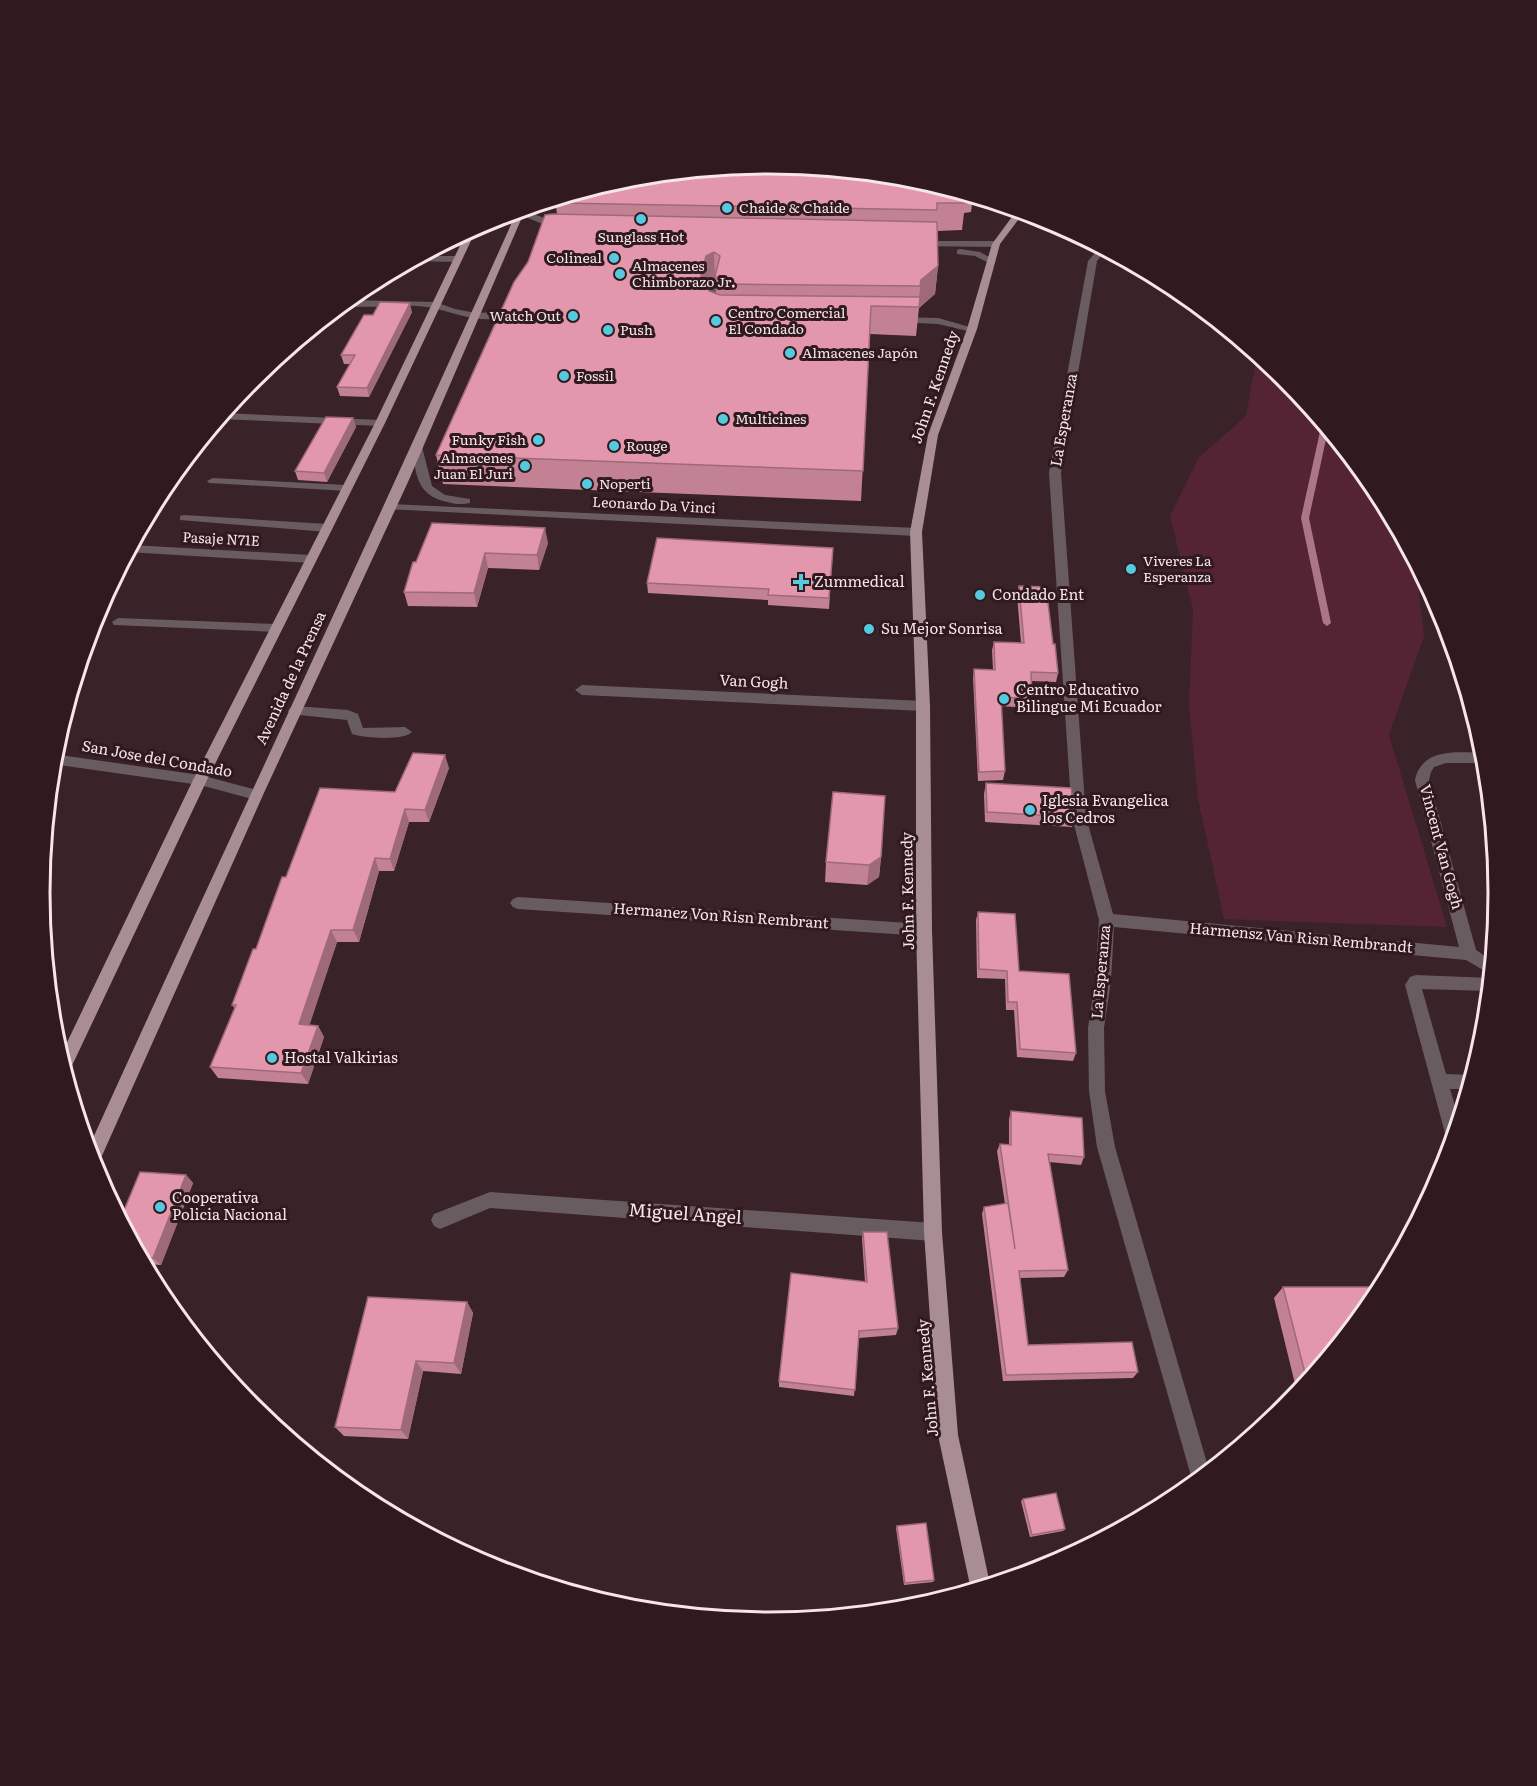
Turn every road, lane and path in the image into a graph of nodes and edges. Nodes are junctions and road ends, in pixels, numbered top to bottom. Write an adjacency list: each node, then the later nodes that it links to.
1 (530, 215): 4 (street)
2 (1015, 218): 7 (main road, John F. Kennedy)
3 (517, 220): 17 (main road, Avenida de la Prensa)
4 (568, 236)
5 (467, 241): 11 (main road)
6 (906, 244): 7 (street)
7 (996, 244): 12 (main road, John F. Kennedy)
8 (940, 252): 12 (street)
9 (1099, 254): 44 (street, La Esperanza)
10 (430, 259): 11 (street)
11 (458, 259): 16 (main road)
12 (991, 261): 20 (main road, John F. Kennedy)
13 (714, 285): 18 (street)
14 (519, 298): 17 (street)
15 (358, 303): 16 (street)
16 (435, 305): 17 (street); 22 (main road)
17 (476, 315): 23 (main road, Avenida de la Prensa)
18 (722, 318)
19 (890, 320): 20 (street)
20 (972, 329): 30 (main road, John F. Kennedy)
21 (230, 416): 22 (street)
22 (380, 423): 25 (main road)
23 (417, 447): 26 (main road, Avenida de la Prensa); 27 (street)
24 (213, 481): 25 (street)
25 (347, 488): 29 (main road)
26 (390, 507): 27 (street, Leonardo Da Vinci); 37 (main road, Avenida de la Prensa)
27 (538, 514): 30 (street, Leonardo Da Vinci)
28 (184, 519): 29 (street)
29 (327, 528): 32 (main road)
30 (916, 532): 36 (main road, John F. Kennedy)
31 (137, 549): 32 (street, Pasaje N71E)
32 (311, 559): 34 (main road)
33 (118, 622): 34 (street)
34 (277, 628): 41 (main road)
35 (582, 690): 36 (street, Van Gogh)
36 (923, 706): 45 (main road, John F. Kennedy)
37 (295, 711): 38 (street); 42 (main road, Avenida de la Prensa)
38 (405, 732)
39 (1475, 759): 46 (street, Vincent Van Gogh)
40 (62, 760): 41 (street, San Jose del Condado)
41 (200, 780): 42 (street, San Jose del Condado); 49 (main road)
42 (256, 795): 53 (main road, Avenida de la Prensa)
43 (518, 903): 45 (street, Hermanez Von Risn Rembrant)
44 (1107, 921): 46 (street, Harmensz Van Risn Rembrandt); 56 (street, La Esperanza)
45 (924, 930): 55 (main road, John F. Kennedy)
46 (1469, 954): 47 (street, Harmensz Van Risn Rembrandt)
47 (1484, 963)
48 (1481, 984): 50 (street)
49 (68, 1056)
50 (1440, 1081): 51 (street); 52 (street)
51 (1462, 1082)
52 (1450, 1120)
53 (97, 1148)
54 (440, 1220): 55 (street, Miguel Angel)
55 (933, 1232): 57 (main road, John F. Kennedy)
56 (1199, 1468)
57 (979, 1581)

